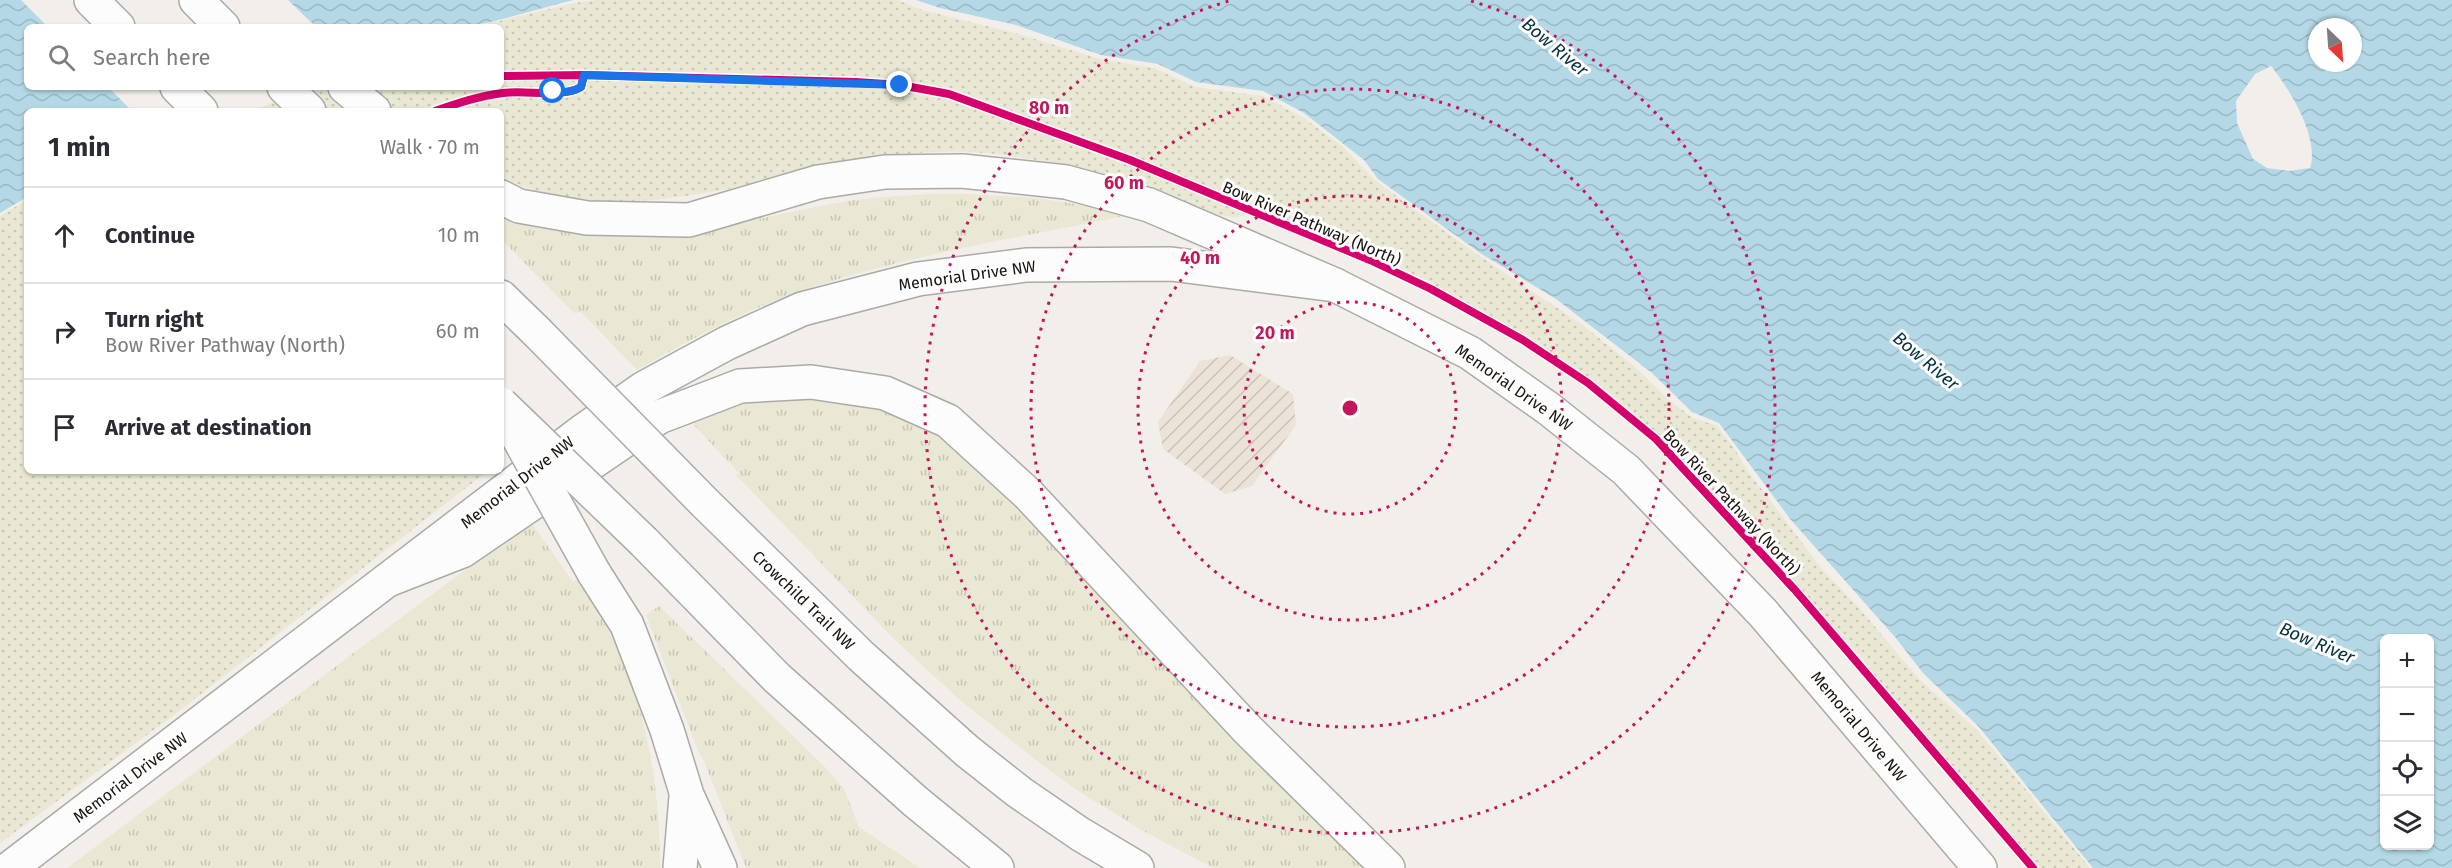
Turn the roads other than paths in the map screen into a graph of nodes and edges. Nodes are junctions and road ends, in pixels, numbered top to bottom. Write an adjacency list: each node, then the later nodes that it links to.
1 (91, 0): 3 (main road)
2 (196, 0): 4 (main road)
3 (115, 24)
4 (220, 24)
5 (180, 90): 8 (main road)
6 (287, 90): 9 (main road)
7 (349, 90): 10 (main road)
8 (198, 108)
9 (306, 108)
10 (370, 108)
11 (504, 198): 12 (main road)
12 (1335, 285): 16 (main road, Memorial Drive NW); 24 (main road, Memorial Drive NW)
13 (504, 300): 22 (main road, Crowchild Trail NW, bridge)
14 (504, 407): 21 (main road, bridge)
15 (504, 410): 17 (main road, bridge)
16 (388, 580): 18 (main road, Memorial Drive NW); 23 (main road)
17 (687, 795): 19 (main road); 20 (main road)
18 (10, 868)
19 (680, 868)
20 (720, 868)
21 (997, 868)
22 (1137, 868)
23 (1388, 868)
24 (1980, 868)

